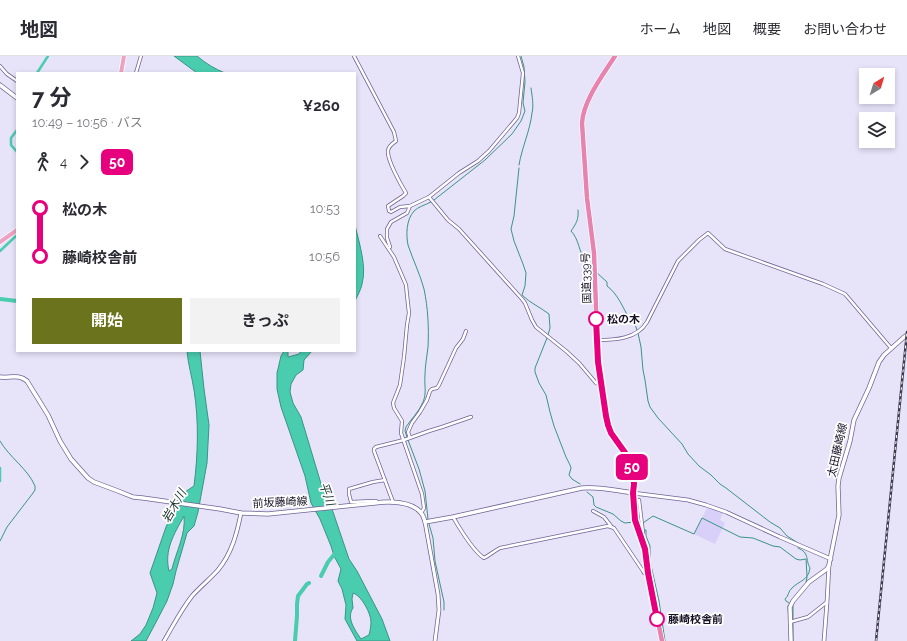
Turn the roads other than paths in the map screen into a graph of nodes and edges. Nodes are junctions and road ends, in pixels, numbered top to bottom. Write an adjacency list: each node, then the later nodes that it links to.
1 (124, 56): 7 (main road)
2 (141, 56): 8 (street)
3 (354, 56): 13 (street)
4 (518, 56): 12 (street)
5 (614, 56): 20 (highway, 国道339号)
6 (0, 66): 9 (street)
7 (121, 72)
8 (136, 72)
9 (16, 81)
10 (0, 85): 11 (main road)
11 (16, 97)
12 (429, 197): 13 (street); 23 (street)
13 (410, 206): 17 (street)
14 (16, 231): 16 (main road)
15 (380, 236): 17 (street)
16 (0, 242)
17 (391, 252): 25 (street)
18 (466, 331): 25 (street)
19 (907, 335): 21 (main road, 太田藤崎線)
20 (597, 340): 21 (street); 23 (highway, 国道339号)
21 (891, 348): 40 (main road, 太田藤崎線)
22 (0, 377): 32 (main road, 前坂藤崎線)
23 (601, 385): 27 (highway, 国道339号)
24 (471, 417): 25 (street)
25 (407, 439): 26 (street); 35 (street)
26 (385, 480): 29 (street); 30 (street)
27 (633, 493): 36 (main road); 39 (highway, 国道339号); 40 (street)
28 (639, 500): 39 (street)
29 (378, 502): 30 (main road, 前坂藤崎線); 34 (main road, 前坂藤崎線)
30 (392, 502): 35 (main road, 前坂藤崎線)
31 (221, 504): 32 (street)
32 (220, 509): 34 (main road, 前坂藤崎線)
33 (593, 511): 38 (street)
34 (241, 513): 45 (street)
35 (421, 513): 37 (main road)
36 (453, 517): 37 (main road); 38 (street)
37 (425, 522): 46 (street)
38 (611, 526): 42 (street)
39 (641, 535): 42 (highway, 国道339号)
40 (831, 559): 41 (main road, 太田藤崎線)
41 (830, 565): 43 (street); 44 (main road)
42 (648, 573): 47 (highway, 国道339号)
43 (827, 602): 44 (street); 49 (street)
44 (790, 622): 48 (main road)
45 (164, 641)
46 (435, 641)
47 (662, 641)
48 (791, 641)
49 (824, 641)

